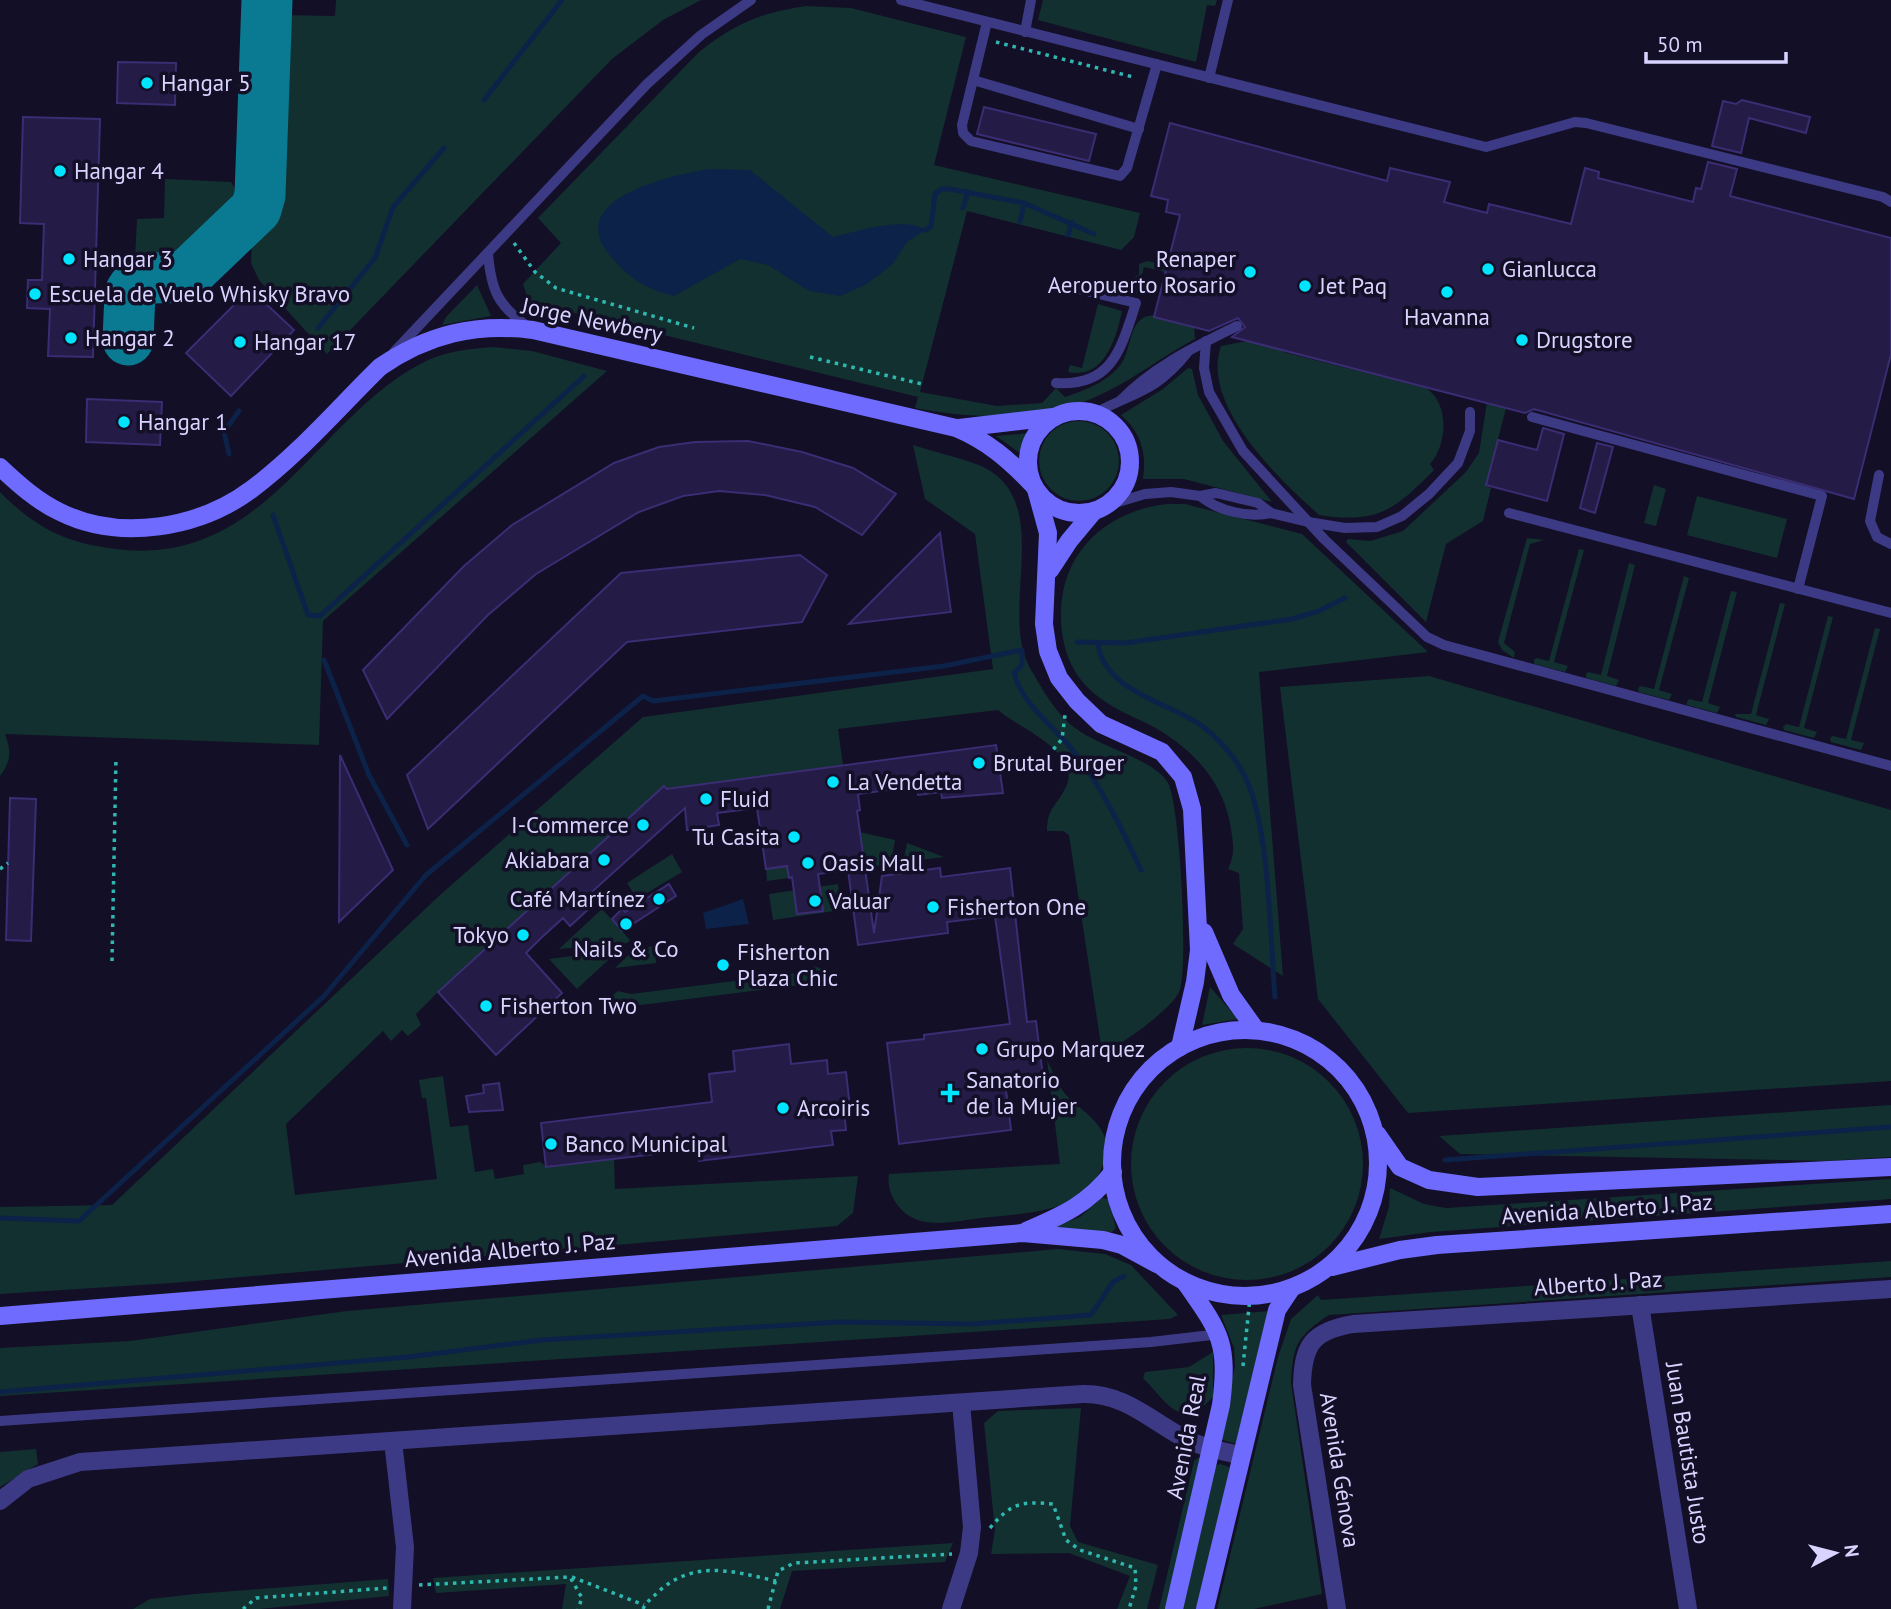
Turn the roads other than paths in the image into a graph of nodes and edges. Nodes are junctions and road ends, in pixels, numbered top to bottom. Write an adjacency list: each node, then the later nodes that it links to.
1 (751, 0): 12 (lane)
2 (901, 0): 5 (lane)
3 (1031, 0): 6 (lane)
4 (1228, 0): 8 (lane)
5 (987, 22): 6 (lane); 9 (lane)
6 (1025, 32): 7 (lane)
7 (1157, 64): 8 (lane); 10 (lane)
8 (1209, 78): 11 (lane)
9 (973, 80): 10 (lane); 10 (lane)
10 (1139, 129)
11 (1891, 202)
12 (488, 253): 15 (lane); 17 (lane)
13 (1078, 289): 18 (lane)
14 (1237, 326): 16 (lane)
15 (533, 330): 17 (main road, Jorge Newbery); 23 (main road, Jorge Newbery)
16 (1206, 341): 20 (lane); 29 (lane)
17 (380, 367): 24 (main road, Jorge Newbery)
18 (1056, 383)
19 (1470, 412): 29 (lane)
20 (1095, 413): 21 (main road); 27 (main road)
21 (1053, 417): 23 (main road, Jorge Newbery); 26 (main road)
22 (1532, 417): 32 (lane)
23 (956, 428): 26 (main road, Jorge Newbery)
24 (0, 467)
25 (1880, 475): 30 (lane)
26 (1034, 488): 27 (main road); 31 (main road)
27 (1101, 508): 29 (lane); 31 (main road)
28 (1509, 513): 32 (lane)
29 (1308, 522): 34 (lane)
30 (1891, 544)
31 (1047, 576): 35 (main road)
32 (1798, 589): 33 (lane)
33 (1891, 613)
34 (1891, 766)
35 (1199, 916): 36 (main road); 37 (main road)
36 (1256, 1030): 37 (main road); 38 (main road)
37 (1180, 1047): 40 (main road)
38 (1375, 1131): 39 (main road, Avenida Alberto J. Paz); 44 (main road)
39 (1891, 1167)
40 (1112, 1172): 42 (main road, Avenida Alberto J. Paz); 43 (main road)
41 (1891, 1214): 44 (main road, Avenida Alberto J. Paz)
42 (1023, 1233): 43 (main road, Avenida Alberto J. Paz); 49 (main road, Avenida Alberto J. Paz)
43 (1157, 1264): 45 (main road)
44 (1328, 1268): 46 (main road)
45 (1185, 1282): 46 (main road); 50 (main road, Avenida Real)
46 (1291, 1289): 56 (main road)
47 (1891, 1289): 48 (street, Alberto J. Paz)
48 (1640, 1305): 51 (street, Alberto J. Paz); 63 (street, Juan Bautista Justo)
49 (0, 1316)
50 (1220, 1334): 53 (lane); 55 (main road, Avenida Real)
51 (1313, 1341): 62 (street, Avenida Génova)
52 (961, 1403): 54 (street); 55 (street); 59 (street)
53 (0, 1421)
54 (393, 1441): 57 (street); 58 (street)
55 (1211, 1450): 56 (street); 60 (main road, Avenida Real)
56 (1240, 1455): 61 (main road)
57 (0, 1501)
58 (402, 1609)
59 (951, 1609)
60 (1174, 1609)
61 (1205, 1609)
62 (1337, 1609)
63 (1688, 1609)

